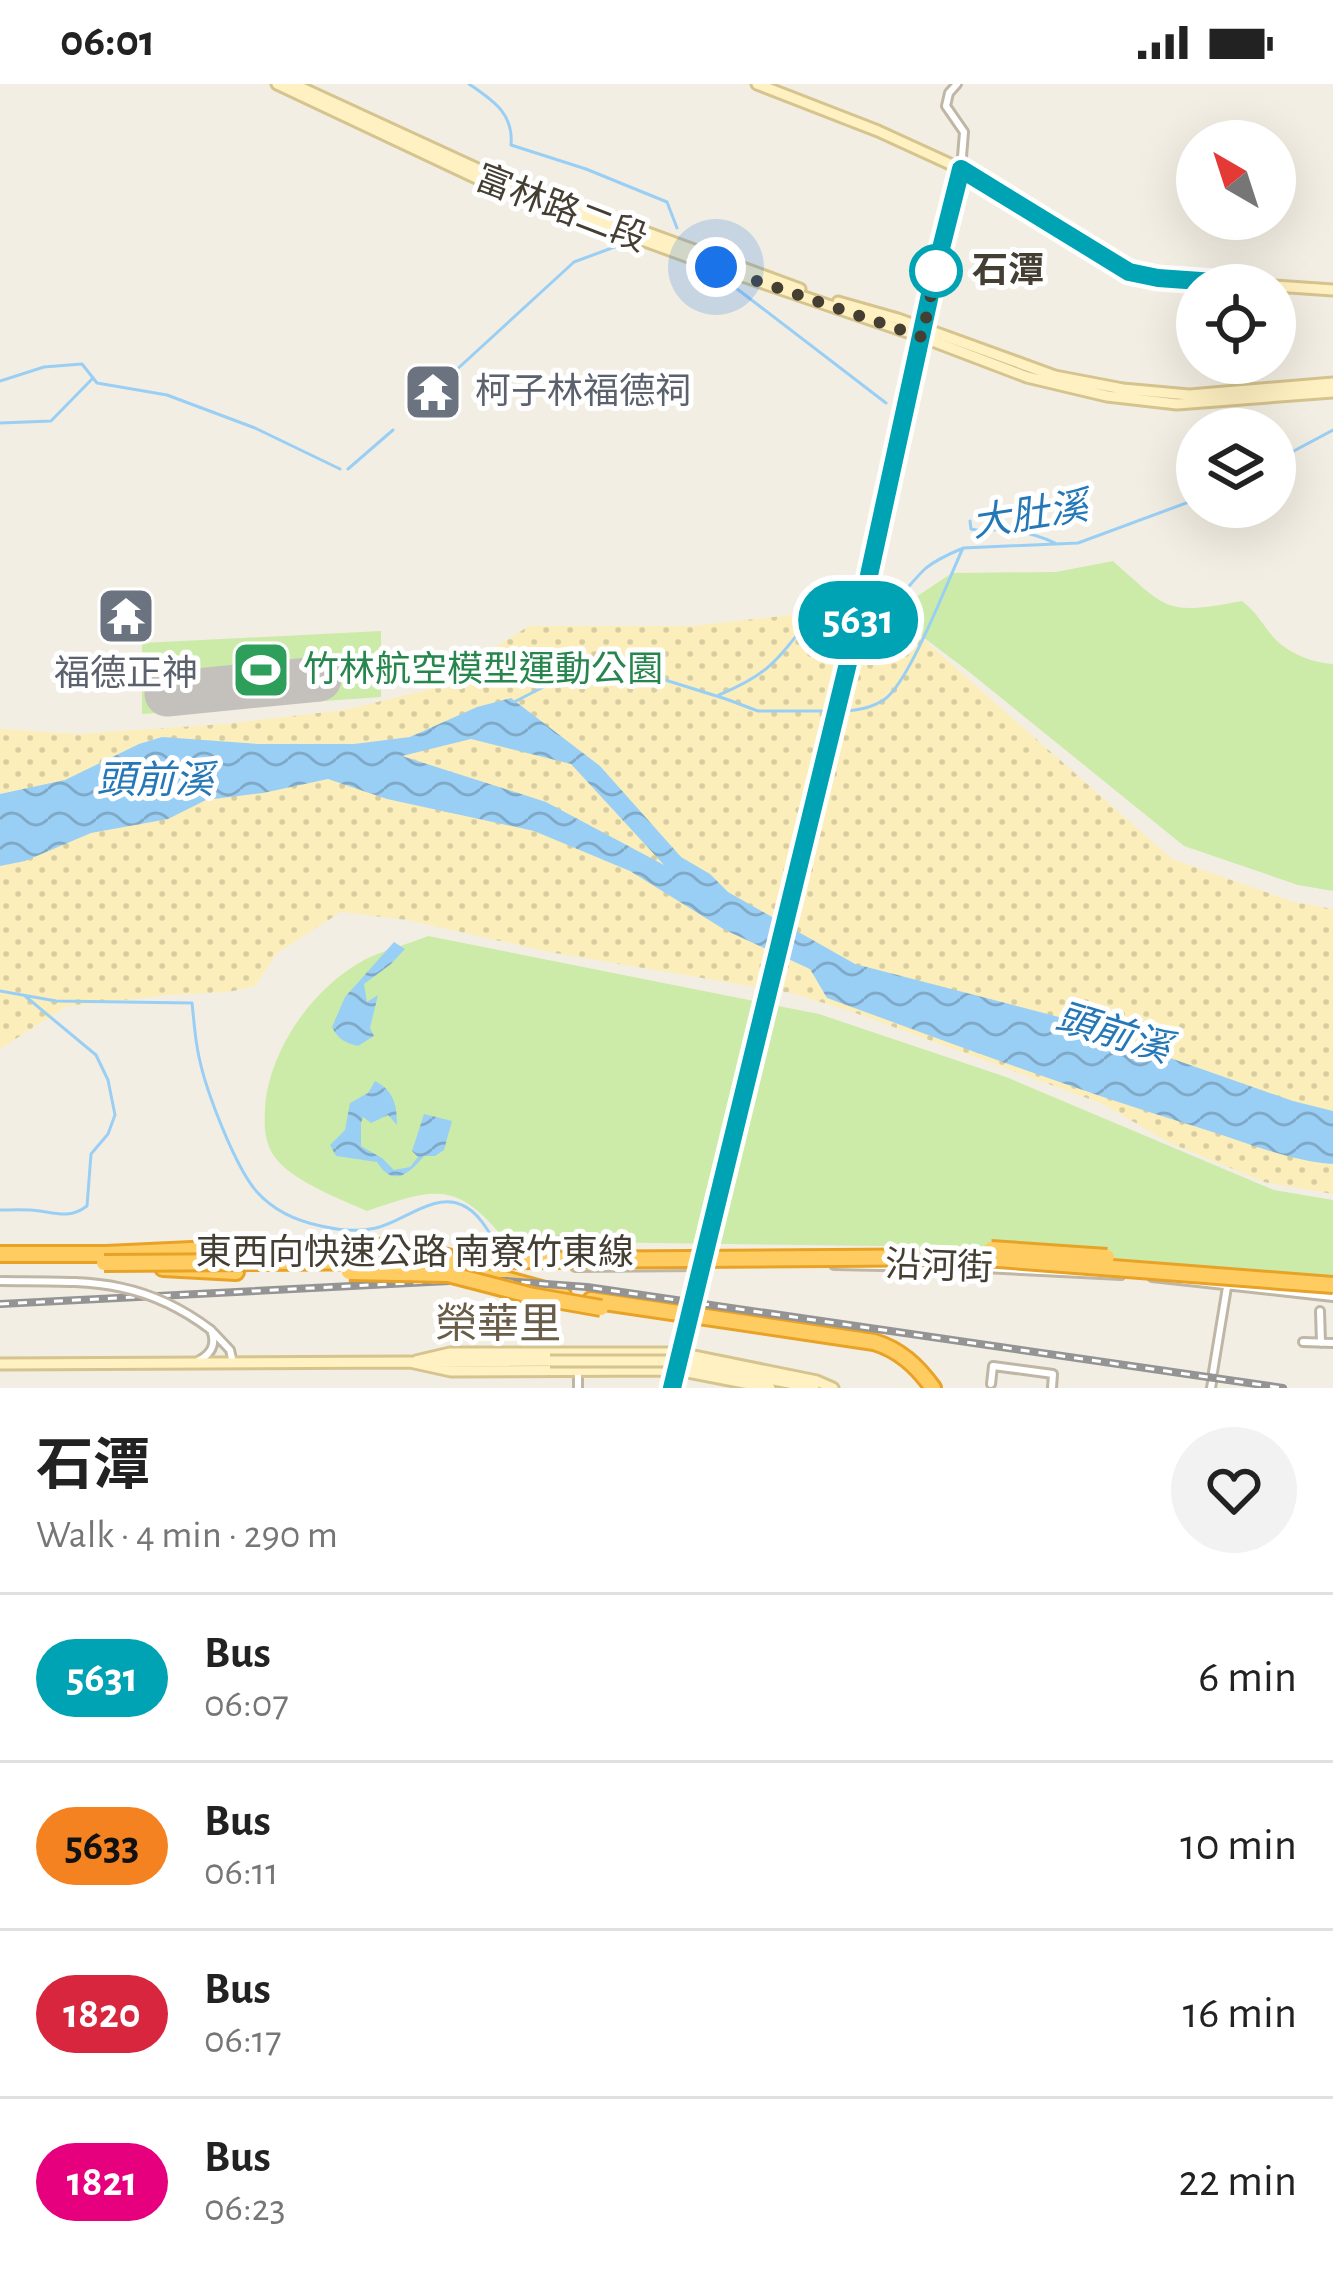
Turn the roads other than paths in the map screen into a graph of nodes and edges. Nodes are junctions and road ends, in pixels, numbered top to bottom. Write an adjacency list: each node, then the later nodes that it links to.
1 (278, 84): 5 (main road, 富林路二段)
2 (293, 84): 5 (main road, 富林路二段)
3 (757, 84): 6 (main road)
4 (958, 84): 6 (street)
5 (429, 152): 10 (main road, 富林路二段)
6 (961, 169): 7 (main road); 10 (main road)
7 (1176, 279)
8 (1296, 287): 9 (main road)
9 (1333, 290)
10 (923, 333): 11 (main road, 富林路二段); 31 (main road, bridge)
11 (1333, 388)
12 (562, 1240): 17 (street, 沿河街)
13 (105, 1258): 14 (highway, 東西向快速公路 南寮竹東線); 16 (highway, 東西向快速公路 南寮竹東線, bridge); 20 (highway, bridge); 20 (highway, bridge)
14 (0, 1259)
15 (0, 1281): 21 (street, bridge)
16 (1333, 1281)
17 (1227, 1287): 18 (street, 沿河街); 32 (street)
18 (1333, 1297)
19 (1320, 1311): 23 (street)
20 (711, 1322): 38 (highway)
21 (211, 1330): 27 (street); 28 (street)
22 (1303, 1342): 23 (street)
23 (1321, 1342): 24 (street)
24 (1333, 1343)
25 (578, 1352): 26 (main road); 30 (street); 31 (main road)
26 (410, 1362): 28 (main road); 30 (main road); 31 (main road, bridge)
27 (195, 1363): 28 (main road); 29 (main road)
28 (233, 1363)
29 (0, 1364)
30 (578, 1370): 31 (main road); 34 (street)
31 (676, 1371): 35 (main road); 36 (main road); 37 (main road)
32 (1214, 1372)
33 (991, 1384): 39 (street)
34 (578, 1388)
35 (770, 1388)
36 (814, 1388)
37 (832, 1388)
38 (930, 1388)
39 (1052, 1388)

